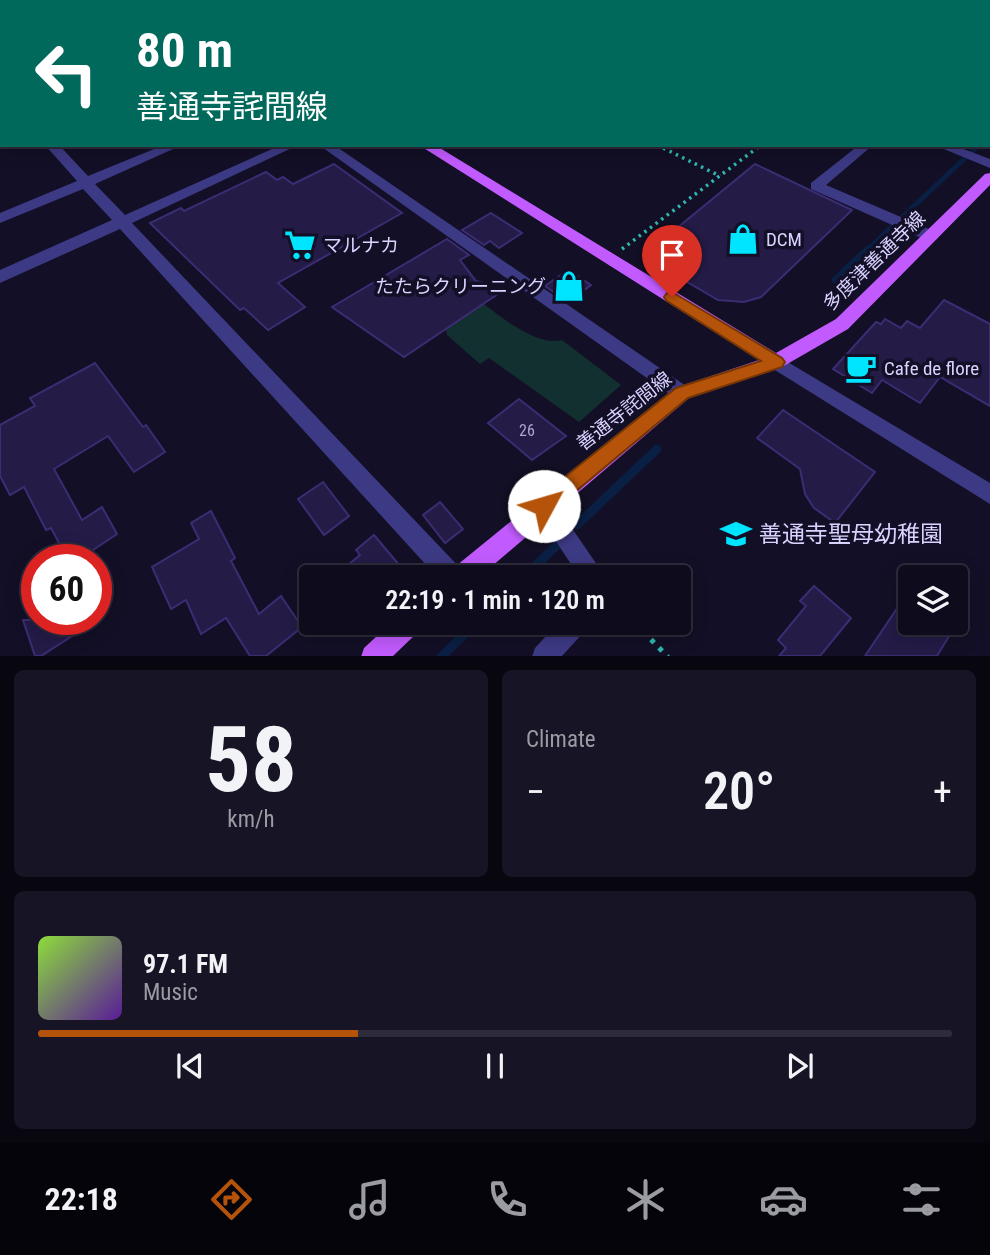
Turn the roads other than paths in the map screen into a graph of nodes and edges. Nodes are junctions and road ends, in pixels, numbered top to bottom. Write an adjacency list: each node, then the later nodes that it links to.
1 (53, 147): 10 (street)
2 (171, 147): 10 (street)
3 (288, 147): 12 (street)
4 (328, 147): 16 (street)
5 (428, 147): 15 (main road)
6 (865, 147): 13 (street)
7 (946, 147): 8 (street)
8 (990, 164)
9 (990, 177): 13 (main road, 多度津善通寺線)
10 (85, 181): 11 (street); 12 (street)
11 (0, 218)
12 (123, 223): 14 (street); 19 (street)
13 (931, 236): 15 (main road, 多度津善通寺線)
14 (0, 277)
15 (776, 362): 16 (main road, 善通寺詫間線); 17 (street)
16 (682, 393): 18 (main road, 善通寺詫間線)
17 (990, 494)
18 (544, 506): 20 (main road, 善通寺詫間線); 21 (street)
19 (442, 565)
20 (474, 565)
21 (585, 565)
22 (396, 635): 24 (main road)
23 (564, 635): 25 (street)
24 (373, 656)
25 (544, 656)

